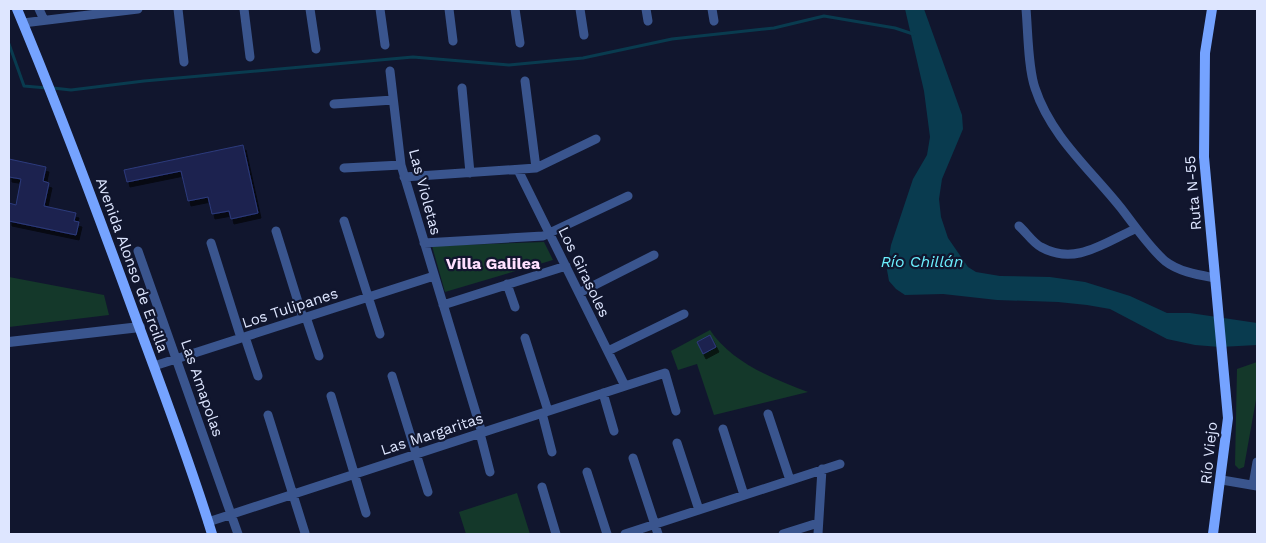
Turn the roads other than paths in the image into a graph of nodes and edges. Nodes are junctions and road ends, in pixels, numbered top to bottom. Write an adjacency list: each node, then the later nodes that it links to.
1 (17, 9): 19 (main road, Avenida Alonso de Ercilla)
2 (40, 9): 16 (street)
3 (138, 9): 15 (street)
4 (178, 9): 26 (street)
5 (244, 9): 25 (street)
6 (310, 9): 24 (street)
7 (380, 9): 23 (street)
8 (449, 9): 21 (street)
9 (515, 9): 22 (street)
10 (580, 9): 20 (street)
11 (646, 9): 17 (street)
12 (712, 9): 18 (street)
13 (1026, 9): 42 (street)
14 (1212, 9): 51 (main road, Ruta N-55)
15 (105, 11): 16 (street)
16 (44, 20): 19 (street)
17 (648, 21)
18 (714, 21)
19 (23, 23): 59 (main road, Avenida Alonso de Ercilla)
20 (584, 35)
21 (453, 41)
22 (520, 43)
23 (385, 45)
24 (316, 49)
25 (250, 57)
26 (184, 62)
27 (390, 71): 30 (street, Las Violetas)
28 (525, 81): 35 (street)
29 (462, 88): 37 (street)
30 (393, 100): 31 (street); 33 (street, Las Violetas)
31 (334, 104)
32 (596, 139): 35 (street)
33 (400, 165): 34 (street); 38 (street, Las Violetas)
34 (344, 168)
35 (536, 168): 36 (street)
36 (518, 170): 37 (street); 44 (street, Los Girasoles)
37 (470, 173): 38 (street)
38 (404, 177): 46 (street, Las Violetas)
39 (628, 196): 44 (street)
40 (344, 221): 54 (street)
41 (1019, 226): 42 (street)
42 (1135, 229): 51 (street)
43 (276, 232): 58 (street)
44 (550, 234): 46 (street); 49 (street, Los Girasoles)
45 (211, 243): 61 (street)
46 (424, 243): 50 (street, Las Violetas)
47 (138, 251): 66 (street, Las Amapolas)
48 (654, 255): 53 (street)
49 (566, 266): 52 (street); 53 (street, Los Girasoles)
50 (434, 276): 54 (street, Los Tulipanes); 55 (street, Las Violetas)
51 (1215, 278): 68 (main road, Ruta N-55)
52 (507, 284): 55 (street); 56 (street)
53 (579, 293): 64 (street, Los Girasoles)
54 (368, 297): 58 (street, Los Tulipanes); 60 (street)
55 (443, 305): 80 (street, Las Violetas)
56 (515, 307)
57 (684, 314): 64 (street)
58 (305, 318): 61 (street, Los Tulipanes); 65 (street)
59 (140, 328): 63 (street); 67 (main road, Avenida Alonso de Ercilla)
60 (380, 334)
61 (243, 337): 66 (street, Los Tulipanes); 69 (street)
62 (525, 338): 75 (street)
63 (9, 342)
64 (608, 351): 71 (street, Los Girasoles)
65 (319, 356)
66 (177, 359): 67 (street, Los Tulipanes); 100 (street, Las Amapolas)
67 (154, 366): 101 (main road, Avenida Alonso de Ercilla)
68 (1225, 374): 92 (main road, Río Viejo)
69 (258, 376)
70 (392, 376): 83 (street)
71 (625, 386): 72 (street, Las Margaritas); 74 (street, Las Margaritas)
72 (603, 393): 75 (street, Las Margaritas); 79 (street)
73 (330, 396): 90 (street)
74 (676, 411)
75 (545, 412): 80 (street, Las Margaritas); 82 (street)
76 (768, 414): 91 (street)
77 (268, 415): 96 (street)
78 (723, 429): 97 (street)
79 (614, 431)
80 (481, 433): 83 (street, Las Margaritas); 88 (street, Las Violetas)
81 (678, 443): 98 (street)
82 (552, 452)
83 (416, 454): 90 (street, Las Margaritas); 95 (street)
84 (633, 458): 103 (street)
85 (1257, 462): 93 (street)
86 (840, 464): 87 (street)
87 (822, 470): 91 (street); 102 (street)
88 (490, 472)
89 (587, 472): 108 (street)
90 (354, 474): 96 (street, Las Margaritas); 99 (street)
91 (790, 480): 97 (street)
92 (1222, 480): 93 (street); 113 (main road, Río Viejo)
93 (1255, 485)
94 (542, 487): 107 (street)
95 (428, 492)
96 (293, 494): 100 (street, Las Margaritas); 104 (street)
97 (744, 495): 98 (street)
98 (699, 510): 103 (street)
99 (366, 513)
100 (232, 514): 101 (street, Las Margaritas); 106 (street, Las Amapolas)
101 (208, 522): 105 (main road, Avenida Alonso de Ercilla)
102 (818, 523): 111 (street); 112 (street)
103 (655, 524): 109 (street); 110 (street)
104 (305, 533)
105 (212, 534)
106 (238, 534)
107 (556, 534)
108 (607, 534)
109 (625, 534)
110 (658, 534)
111 (783, 534)
112 (818, 534)
113 (1213, 534)

